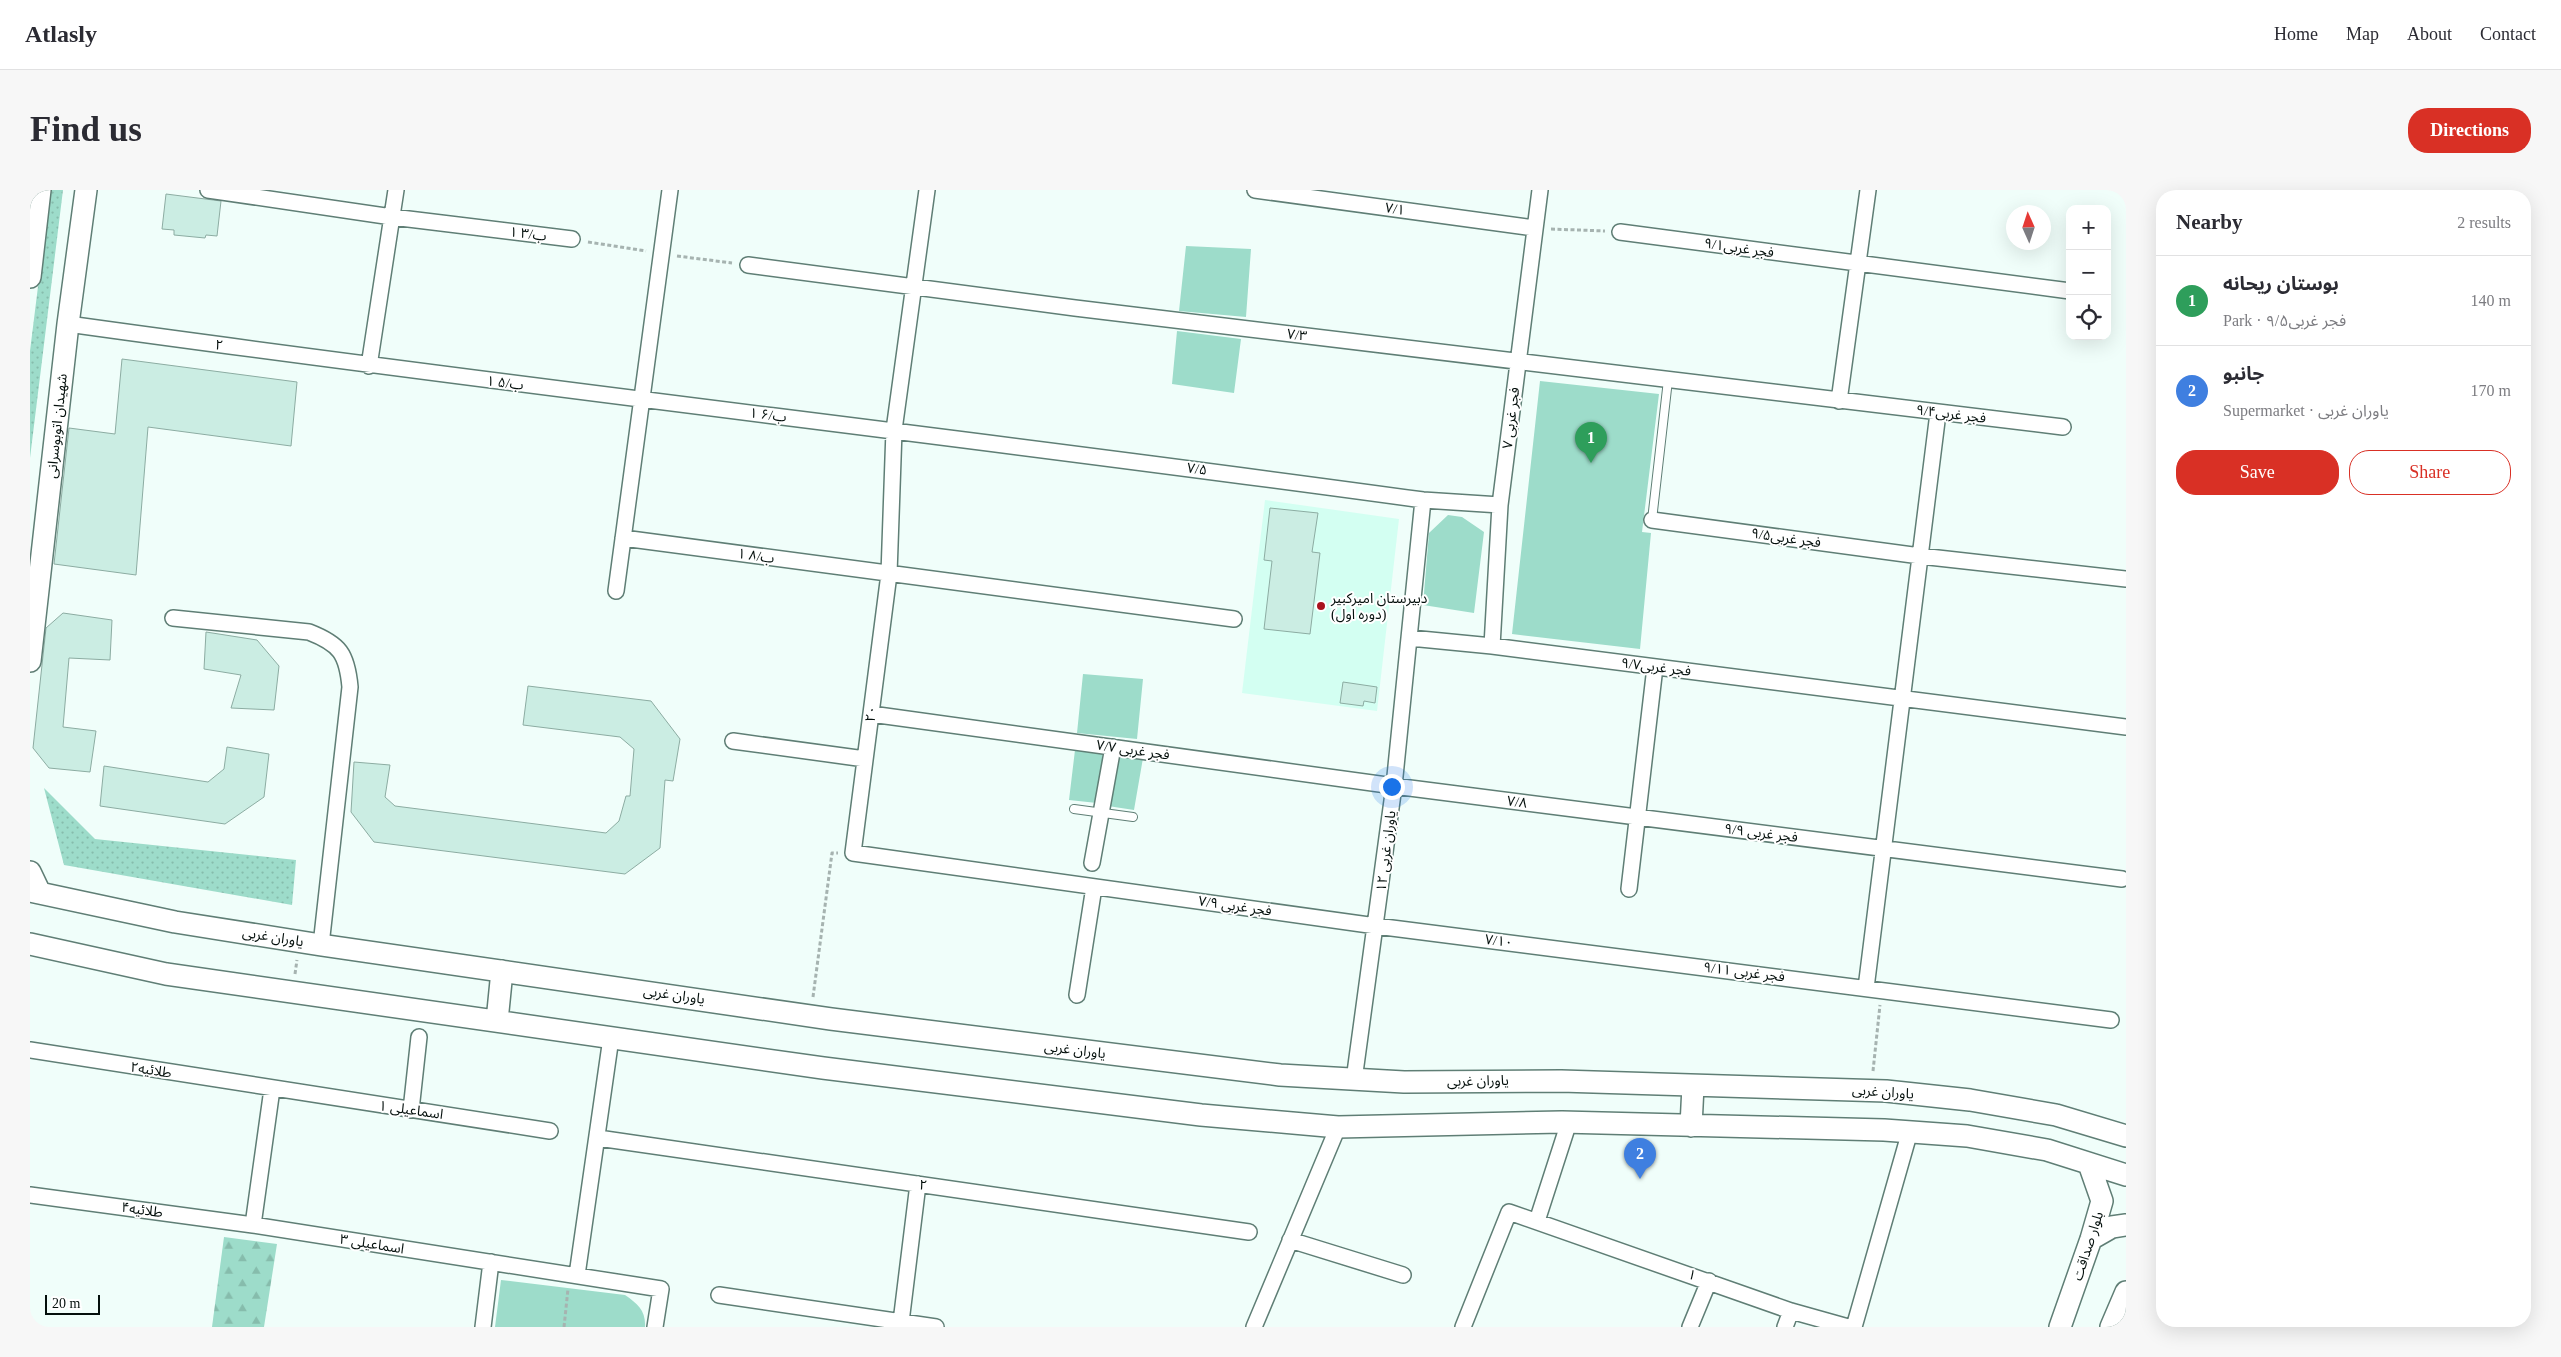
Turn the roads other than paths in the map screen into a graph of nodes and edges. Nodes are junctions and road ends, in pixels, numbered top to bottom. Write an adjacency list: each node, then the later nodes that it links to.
1 (40, 190): 16 (main road)
2 (86, 190): 19 (main road, شهیدان اتوبوسرانی)
3 (208, 190): 10 (street, ۱ ب/۳)
4 (396, 190): 10 (street)
5 (670, 190): 23 (street)
6 (928, 190): 17 (street, ۲۰)
7 (1255, 190): 11 (street, ۷/۱)
8 (1540, 190): 11 (street, ۷ فجر غربی)
9 (1868, 190): 14 (street)
10 (392, 217): 13 (street, ۱ ب/۳); 21 (street)
11 (1534, 228): 20 (street, ۷ فجر غربی)
12 (1620, 232): 14 (street, فجر غربی۹/۱)
13 (572, 239)
14 (1858, 263): 18 (street, فجر غربی۹/۱); 24 (street)
15 (748, 265): 17 (street, ۷/۳)
16 (30, 277)
17 (914, 288): 20 (street, ۷/۳); 27 (street, ۲۰)
18 (2066, 290)
19 (68, 324): 21 (street, ۲); 40 (main road, شهیدان اتوبوسرانی)
20 (1518, 362): 22 (street, ۷/۳); 29 (street, ۷ فجر غربی)
21 (369, 366): 23 (street, ۱ ب/۵)
22 (1668, 380): 24 (street, فجر غربی۹/۴); 30 (lane)
23 (642, 400): 27 (street, ۱ ب/۶); 31 (street)
24 (1839, 401): 25 (street, فجر غربی۹/۴)
25 (1938, 413): 26 (street, فجر غربی۹/۴); 32 (street)
26 (2063, 427)
27 (894, 430): 28 (street, ۷/۵); 33 (street, ۲۰)
28 (1422, 500): 29 (street, ۷/۵); 38 (street, ۱۲ یاوران غربی)
29 (1500, 505): 39 (street, ۷ فجر غربی)
30 (1652, 520): 32 (street, فجر غربی۹/۵)
31 (623, 538): 33 (street, ۱ ب/۸); 35 (street)
32 (1920, 556): 34 (street, فجر غربی۹/۵); 42 (street)
33 (889, 574): 37 (street, ۱ ب/۸); 43 (street, ۲۰)
34 (2126, 579)
35 (616, 591)
36 (173, 618): 62 (street)
37 (1234, 619)
38 (1410, 638): 39 (street, فجر غربی۹/۷); 48 (street, ۱۲ یاوران غربی)
39 (1492, 646): 41 (street, فجر غربی۹/۷)
40 (30, 661)
41 (1655, 667): 42 (street, فجر غربی۹/۷); 52 (street)
42 (1902, 698): 44 (street, فجر غربی۹/۷); 53 (street)
43 (871, 714): 46 (street, ۷/۷ فجر غربی); 47 (street, ۲۰)
44 (2126, 727)
45 (733, 741): 47 (street)
46 (1113, 747): 48 (street, ۷/۷ فجر غربی); 50 (street)
47 (865, 759): 54 (street, ۲۰)
48 (1394, 786): 52 (street, ۷/۸); 61 (street, ۱۲ یاوران غربی)
49 (1074, 809): 50 (lane)
50 (1101, 812): 51 (lane); 55 (street)
51 (1133, 816)
52 (1639, 817): 53 (street, ۹/۹ فجر غربی); 59 (street)
53 (1883, 848): 57 (street, ۹/۹ فجر غربی); 66 (street)
54 (853, 853): 58 (street, ۷/۹ فجر غربی)
55 (1092, 863)
56 (30, 872): 60 (main road)
57 (2122, 879)
58 (1094, 887): 61 (street, ۷/۹ فجر غربی); 67 (street)
59 (1629, 889)
60 (35, 892): 62 (main road, یاوران غربی)
61 (1376, 926): 64 (street, ۷/۱۰); 73 (street, ۱۲ یاوران غربی)
62 (311, 943): 65 (main road, یاوران غربی)
63 (30, 944): 69 (main road)
64 (1621, 957): 66 (street, ۹/۱۱ فجر غربی)
65 (502, 971): 69 (main road); 73 (main road, یاوران غربی)
66 (1866, 988): 68 (street, ۹/۱۱ فجر غربی)
67 (1077, 995)
68 (2112, 1020)
69 (496, 1021): 71 (main road)
70 (420, 1037): 76 (street)
71 (611, 1038): 79 (main road); 83 (street)
72 (30, 1050): 75 (street, طلائیه۲)
73 (1354, 1080): 74 (main road, یاوران غربی)
74 (1693, 1086): 78 (main road); 81 (main road, یاوران غربی)
75 (272, 1089): 76 (street, اسماعیلی ۱); 90 (street)
76 (411, 1110): 80 (street, اسماعیلی ۱)
77 (1569, 1122): 78 (main road); 79 (main road); 88 (street)
78 (1692, 1126): 82 (main road)
79 (1338, 1127): 92 (street)
80 (550, 1131)
81 (2123, 1131)
82 (1910, 1132): 84 (main road); 110 (street)
83 (598, 1138): 86 (street, ۲); 95 (street)
84 (2089, 1164): 85 (main road); 93 (main road, بلوار صداقت)
85 (2126, 1175)
86 (918, 1184): 91 (street, ۲); 101 (street)
87 (30, 1195): 90 (street, طلائیه۴)
88 (1537, 1221): 97 (street, ۱); 106 (street, ۱)
89 (2126, 1224): 93 (main road)
90 (253, 1225): 94 (street, اسماعیلی ۳)
91 (1248, 1232)
92 (1290, 1240): 96 (street); 105 (street)
93 (2091, 1240): 111 (main road, بلوار صداقت)
94 (491, 1262): 95 (street, اسماعیلی ۳); 102 (street)
95 (574, 1274): 103 (street, اسماعیلی ۳)
96 (1403, 1275)
97 (1709, 1281): 100 (street, ۱); 107 (street)
98 (2126, 1292): 112 (main road)
99 (719, 1295): 101 (street)
100 (1792, 1311): 108 (street); 109 (street, ۱)
101 (901, 1322): 104 (street)
102 (483, 1327)
103 (655, 1327)
104 (936, 1327)
105 (1254, 1327)
106 (1463, 1327)
107 (1690, 1327)
108 (1785, 1327)
109 (1848, 1327)
110 (1854, 1327)
111 (2060, 1327)
112 (2111, 1327)

